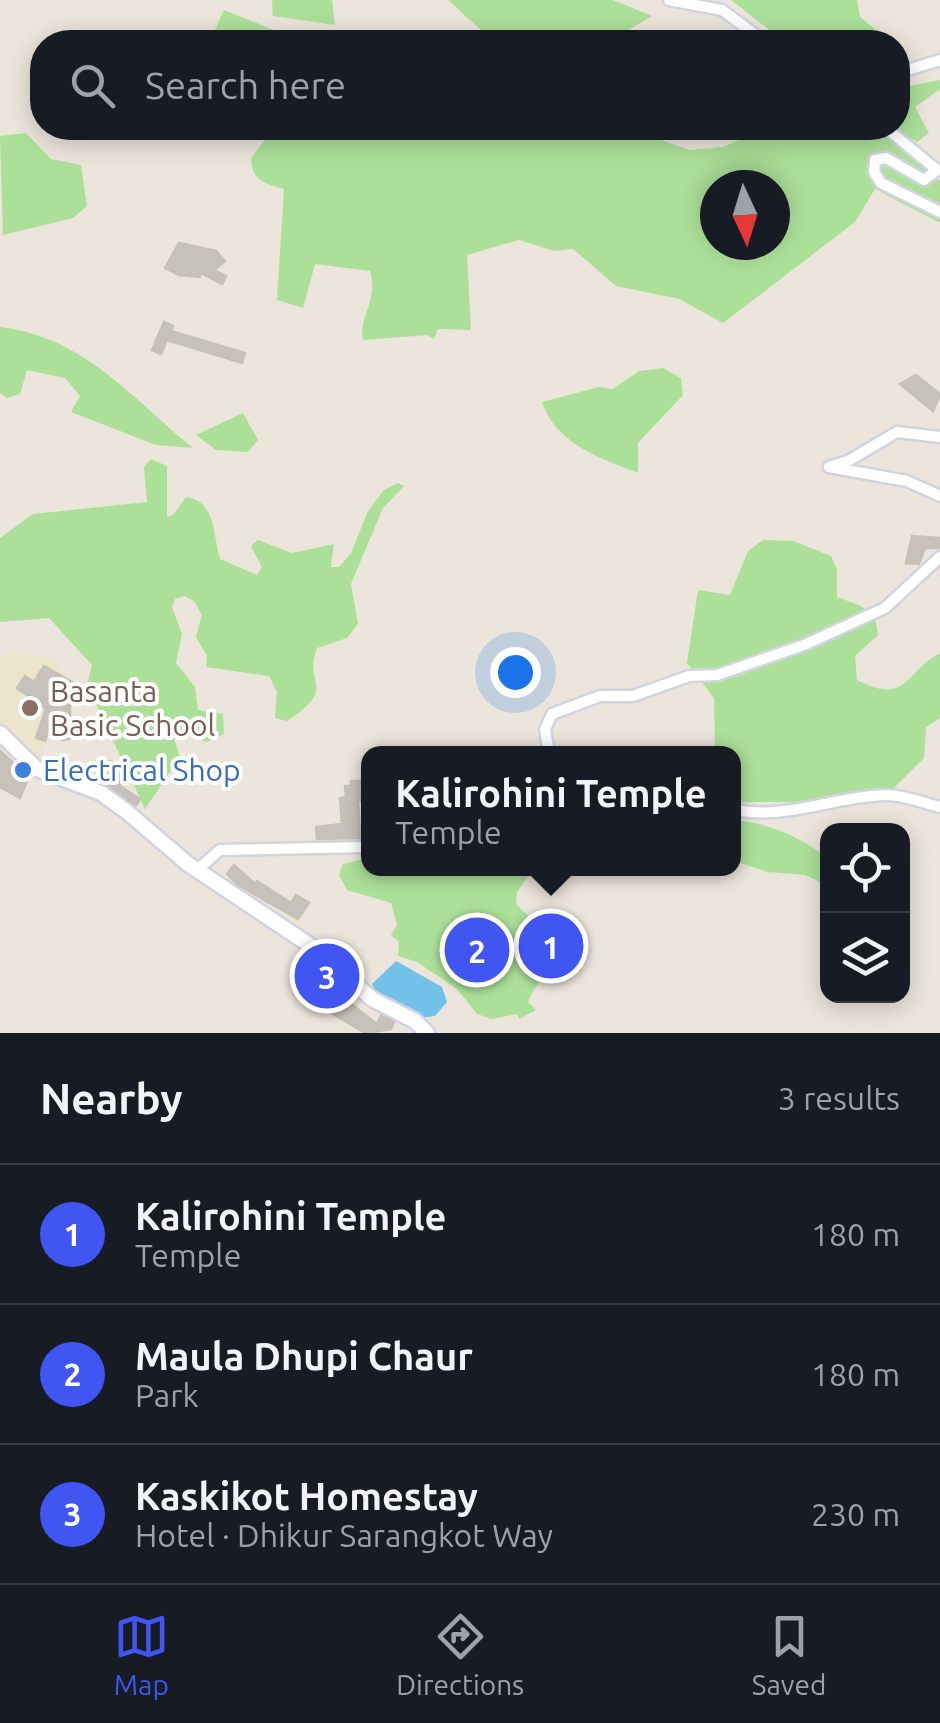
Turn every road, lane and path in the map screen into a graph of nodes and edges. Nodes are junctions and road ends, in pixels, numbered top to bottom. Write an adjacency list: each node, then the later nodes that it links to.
1 (669, 0): 2 (street)
2 (749, 30)
3 (940, 60): 4 (street)
4 (910, 69)
5 (901, 140): 6 (street)
6 (940, 212)
7 (940, 436): 8 (street)
8 (940, 496)
9 (940, 557): 11 (street)
10 (0, 733): 15 (street)
11 (547, 746)
12 (940, 807): 13 (street)
13 (741, 811)
14 (361, 847): 15 (street)
15 (198, 869): 16 (street)
16 (427, 1033)

